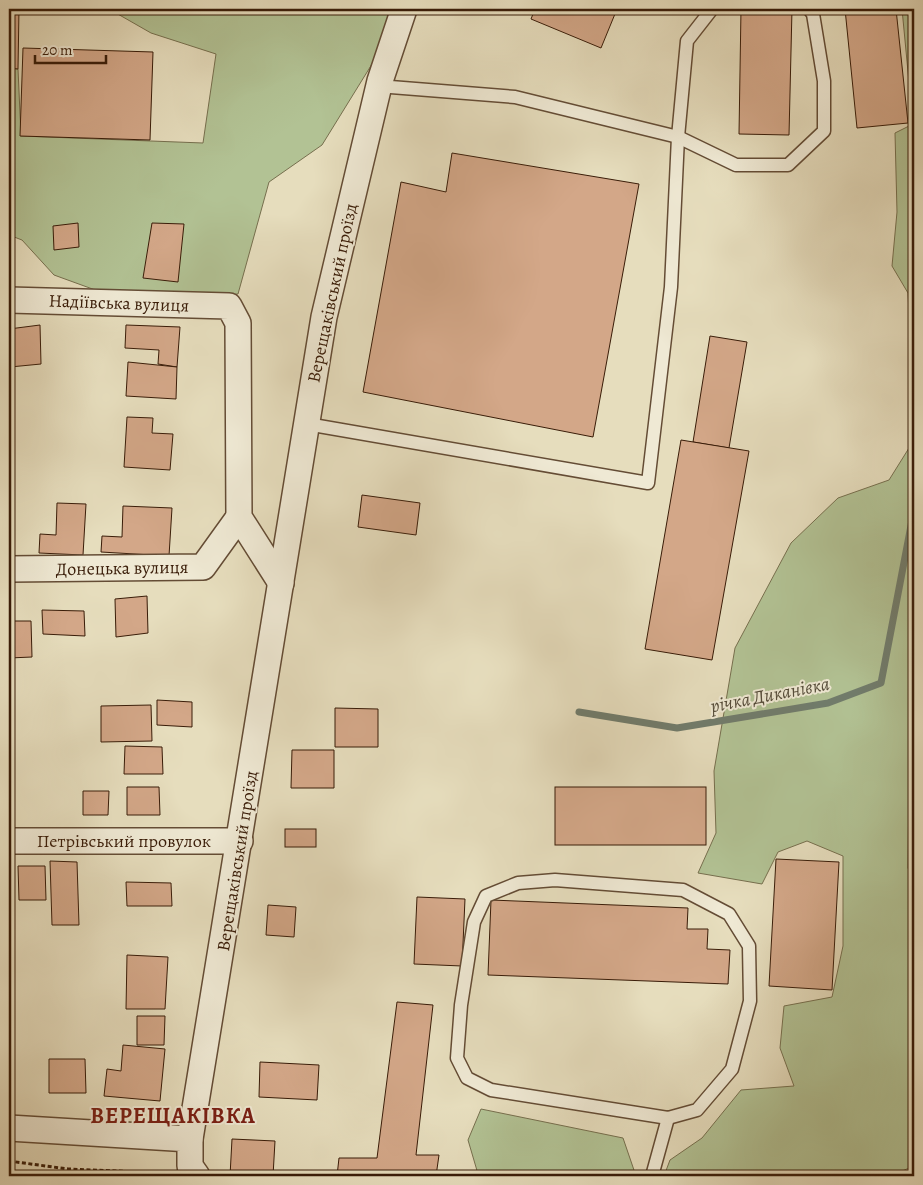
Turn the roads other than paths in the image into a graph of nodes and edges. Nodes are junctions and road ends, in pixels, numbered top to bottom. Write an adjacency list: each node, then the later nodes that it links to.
1 (404, 9): 4 (street, Верещаківський проїзд)
2 (712, 9): 5 (lane)
3 (809, 9): 5 (lane)
4 (378, 86): 5 (lane); 7 (street, Верещаківський проїзд)
5 (678, 138): 7 (lane)
6 (9, 300): 8 (street, Надіївська вулиця)
7 (307, 424): 10 (street, Верещаківський проїзд)
8 (239, 518): 9 (street, Донецька вулиця); 10 (street)
9 (9, 570)
10 (282, 582): 12 (street, Верещаківський проїзд)
11 (9, 841): 12 (street, Петрівський провулок)
12 (240, 841): 15 (street, Верещаківський проїзд)
13 (668, 1118): 13 (lane); 17 (lane)
14 (9, 1128): 15 (street)
15 (190, 1139): 16 (street, Верещаківський проїзд)
16 (197, 1176)
17 (652, 1176)

